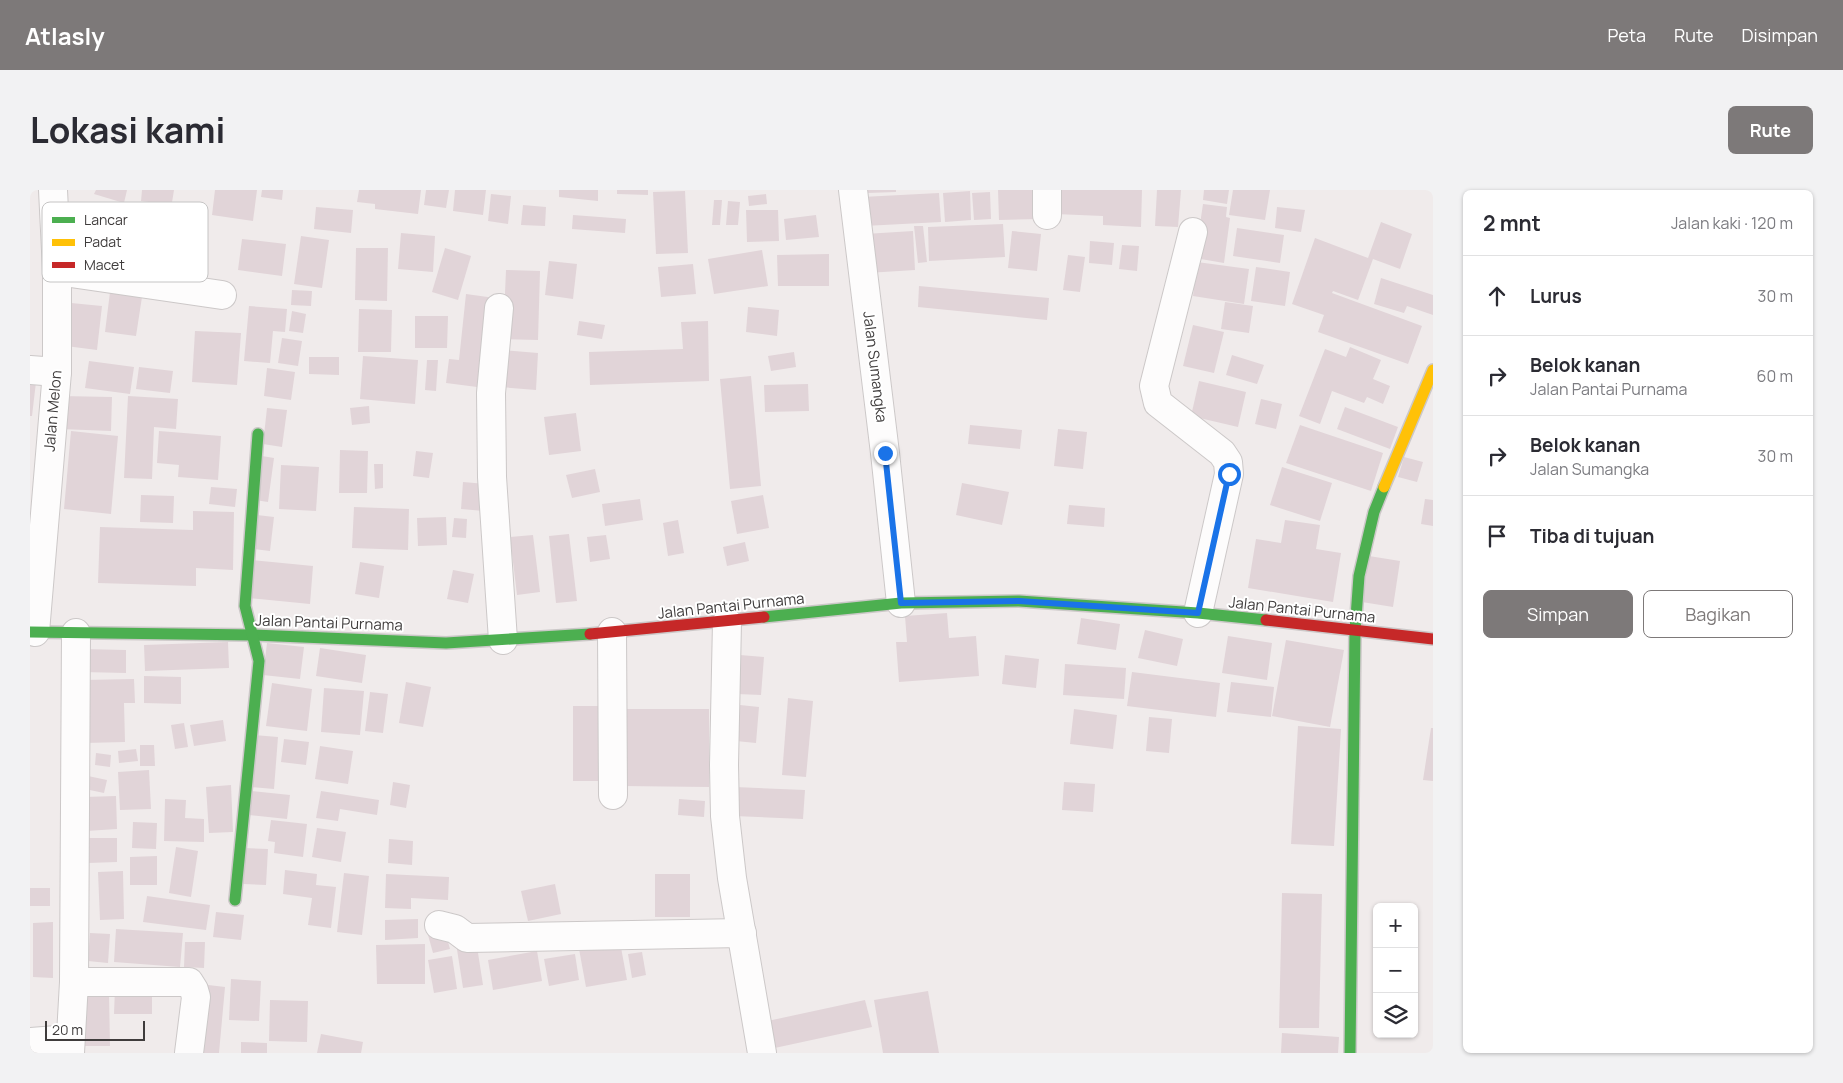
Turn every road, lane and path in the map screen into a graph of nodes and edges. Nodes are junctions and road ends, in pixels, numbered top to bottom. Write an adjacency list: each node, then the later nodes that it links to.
1 (853, 190): 12 (street, Jalan Sumangka)
2 (1193, 232): 13 (street)
3 (57, 282): 9 (street, Jalan Melon)
4 (133, 282): 5 (street)
5 (222, 295)
6 (499, 308): 21 (street)
7 (30, 370): 9 (street)
8 (1433, 370): 17 (street)
9 (57, 372): 11 (street, Jalan Melon)
10 (258, 434): 19 (street)
11 (39, 470): 15 (street, Jalan Melon)
12 (901, 603): 13 (street, Jalan Pantai Purnama); 14 (street, Jalan Pantai Purnama)
13 (1198, 613): 17 (street, Jalan Pantai Purnama)
14 (727, 622): 16 (street, Jalan Pantai Purnama); 25 (street)
15 (32, 632): 18 (street, Jalan Pantai Purnama)
16 (612, 632): 21 (street, Jalan Pantai Purnama); 22 (street)
17 (1355, 632): 20 (street, Jalan Pantai Purnama); 31 (street)
18 (76, 633): 19 (street, Jalan Pantai Purnama); 26 (street)
19 (253, 635): 21 (street, Jalan Pantai Purnama); 23 (street)
20 (1433, 639)
21 (503, 640)
22 (612, 796)
23 (235, 900)
24 (439, 925): 25 (street)
25 (742, 934): 30 (street)
26 (74, 982): 28 (street); 29 (street)
27 (30, 1042): 28 (street)
28 (70, 1046)
29 (189, 1053)
30 (762, 1053)
31 (1350, 1053)

